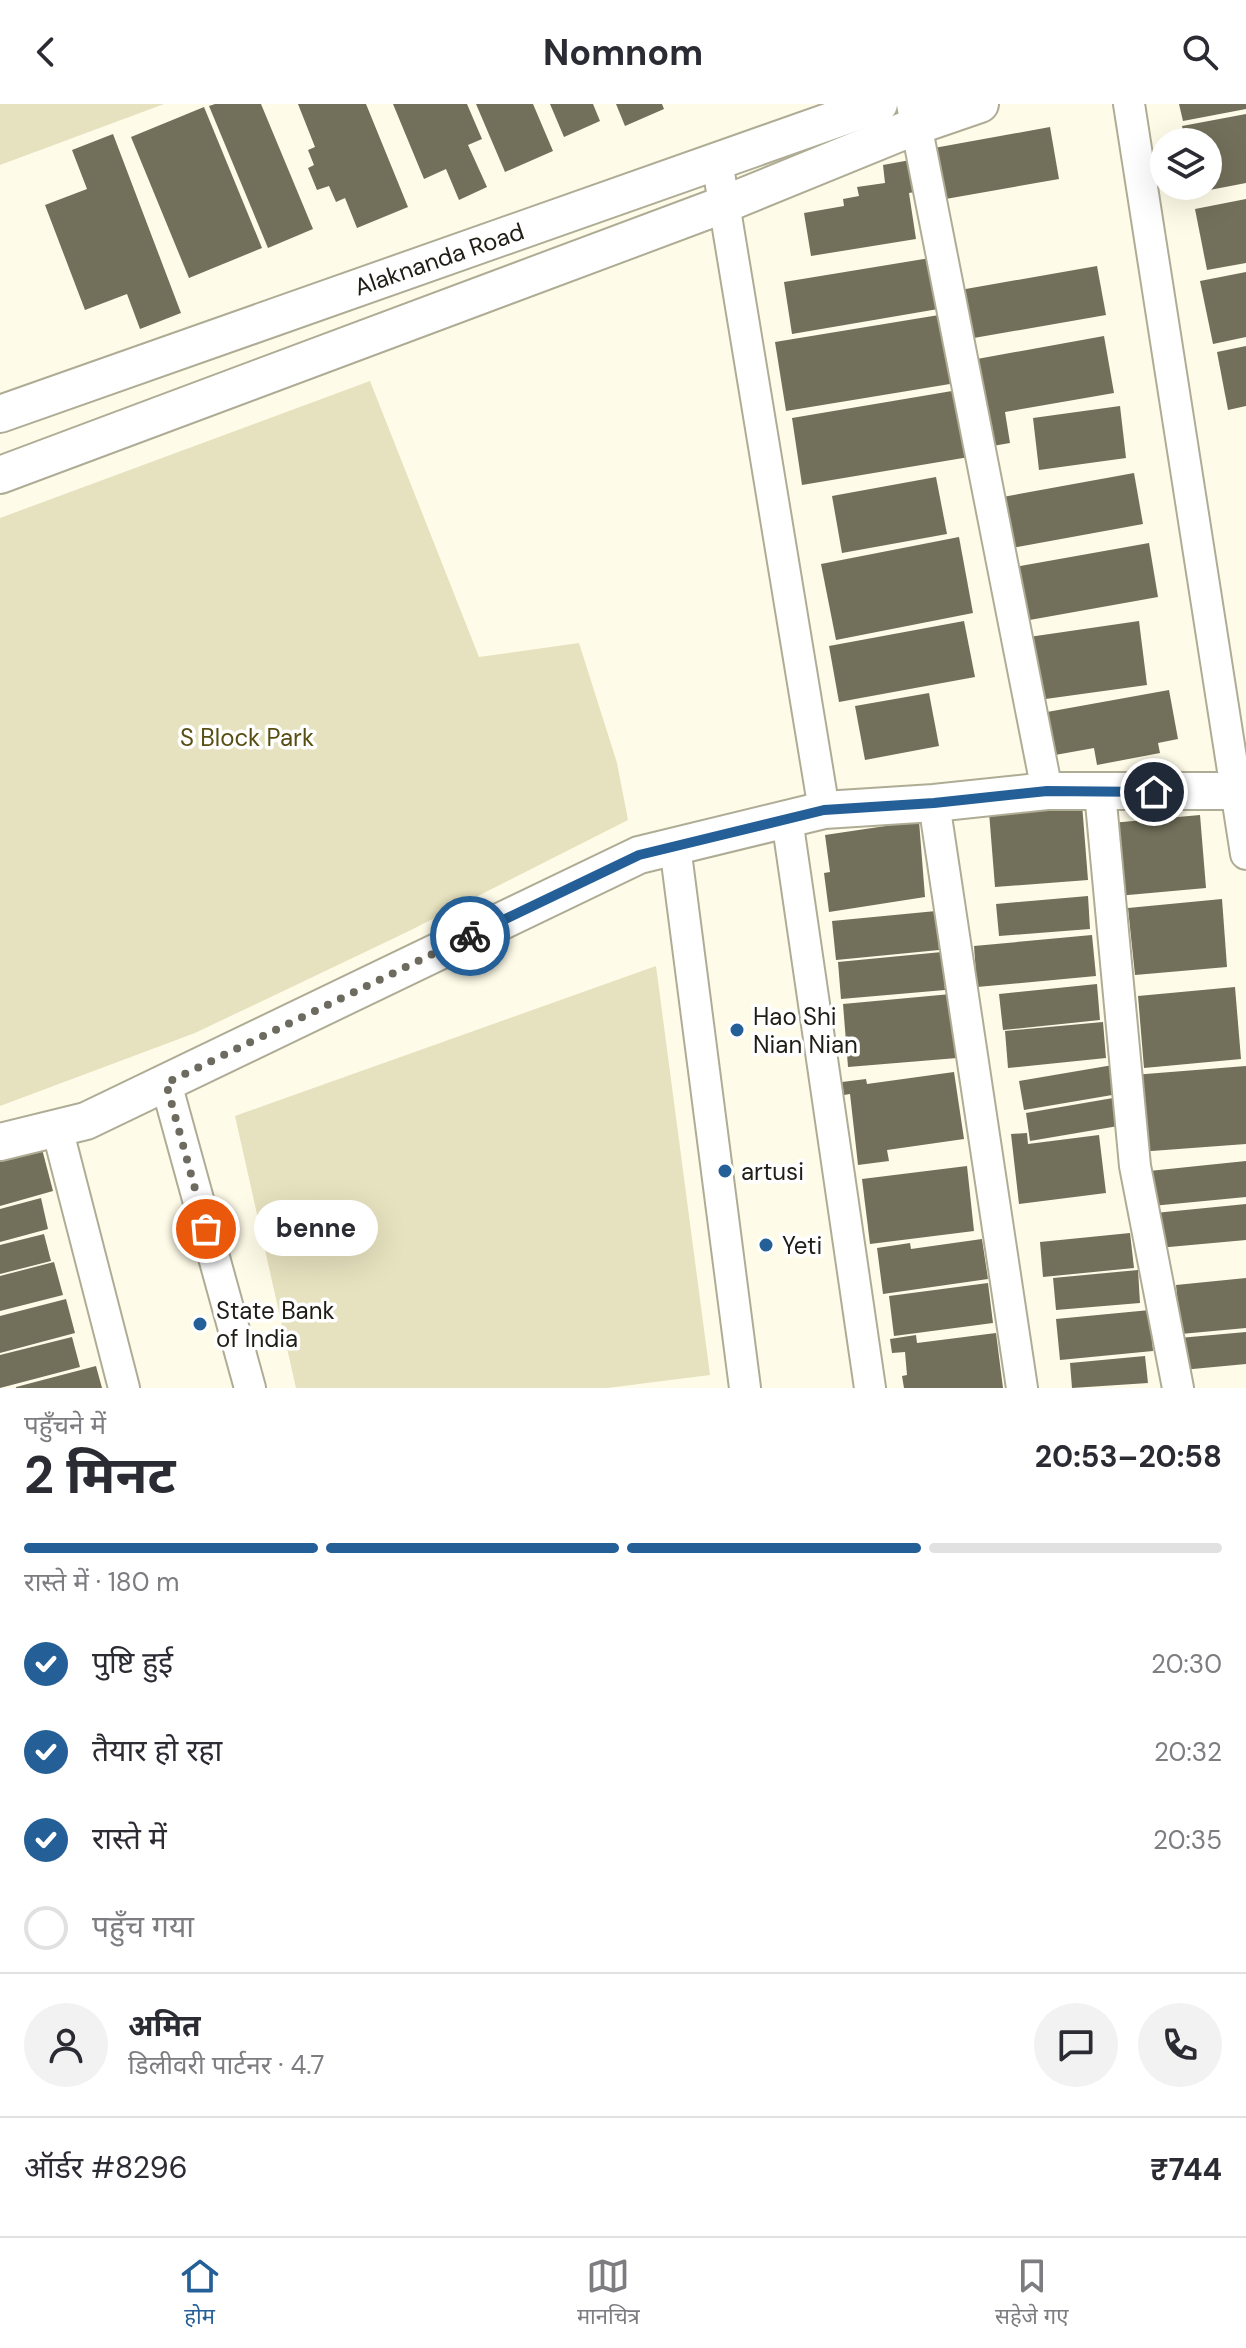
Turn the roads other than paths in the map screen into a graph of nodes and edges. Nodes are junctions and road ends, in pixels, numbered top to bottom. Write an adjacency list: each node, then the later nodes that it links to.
1 (879, 104): 5 (street, Alaknanda Road)
2 (980, 104): 4 (street)
3 (1129, 104): 10 (street)
4 (914, 115): 6 (street); 9 (street)
5 (717, 161): 6 (street); 7 (street, Alaknanda Road)
6 (725, 204): 8 (street); 13 (street)
7 (0, 414)
8 (0, 475)
9 (1047, 791): 11 (street); 12 (street)
10 (1241, 791): 11 (street); 16 (street)
11 (1100, 792): 25 (street)
12 (934, 803): 13 (street); 24 (street)
13 (824, 810): 14 (street)
14 (787, 819): 15 (street); 23 (street)
15 (675, 846): 17 (street); 22 (street)
16 (1246, 854)
17 (166, 1083): 18 (street); 21 (street)
18 (57, 1128): 19 (street); 20 (street)
19 (0, 1142)
20 (124, 1388)
21 (250, 1388)
22 (745, 1388)
23 (870, 1388)
24 (1022, 1388)
25 (1178, 1388)

